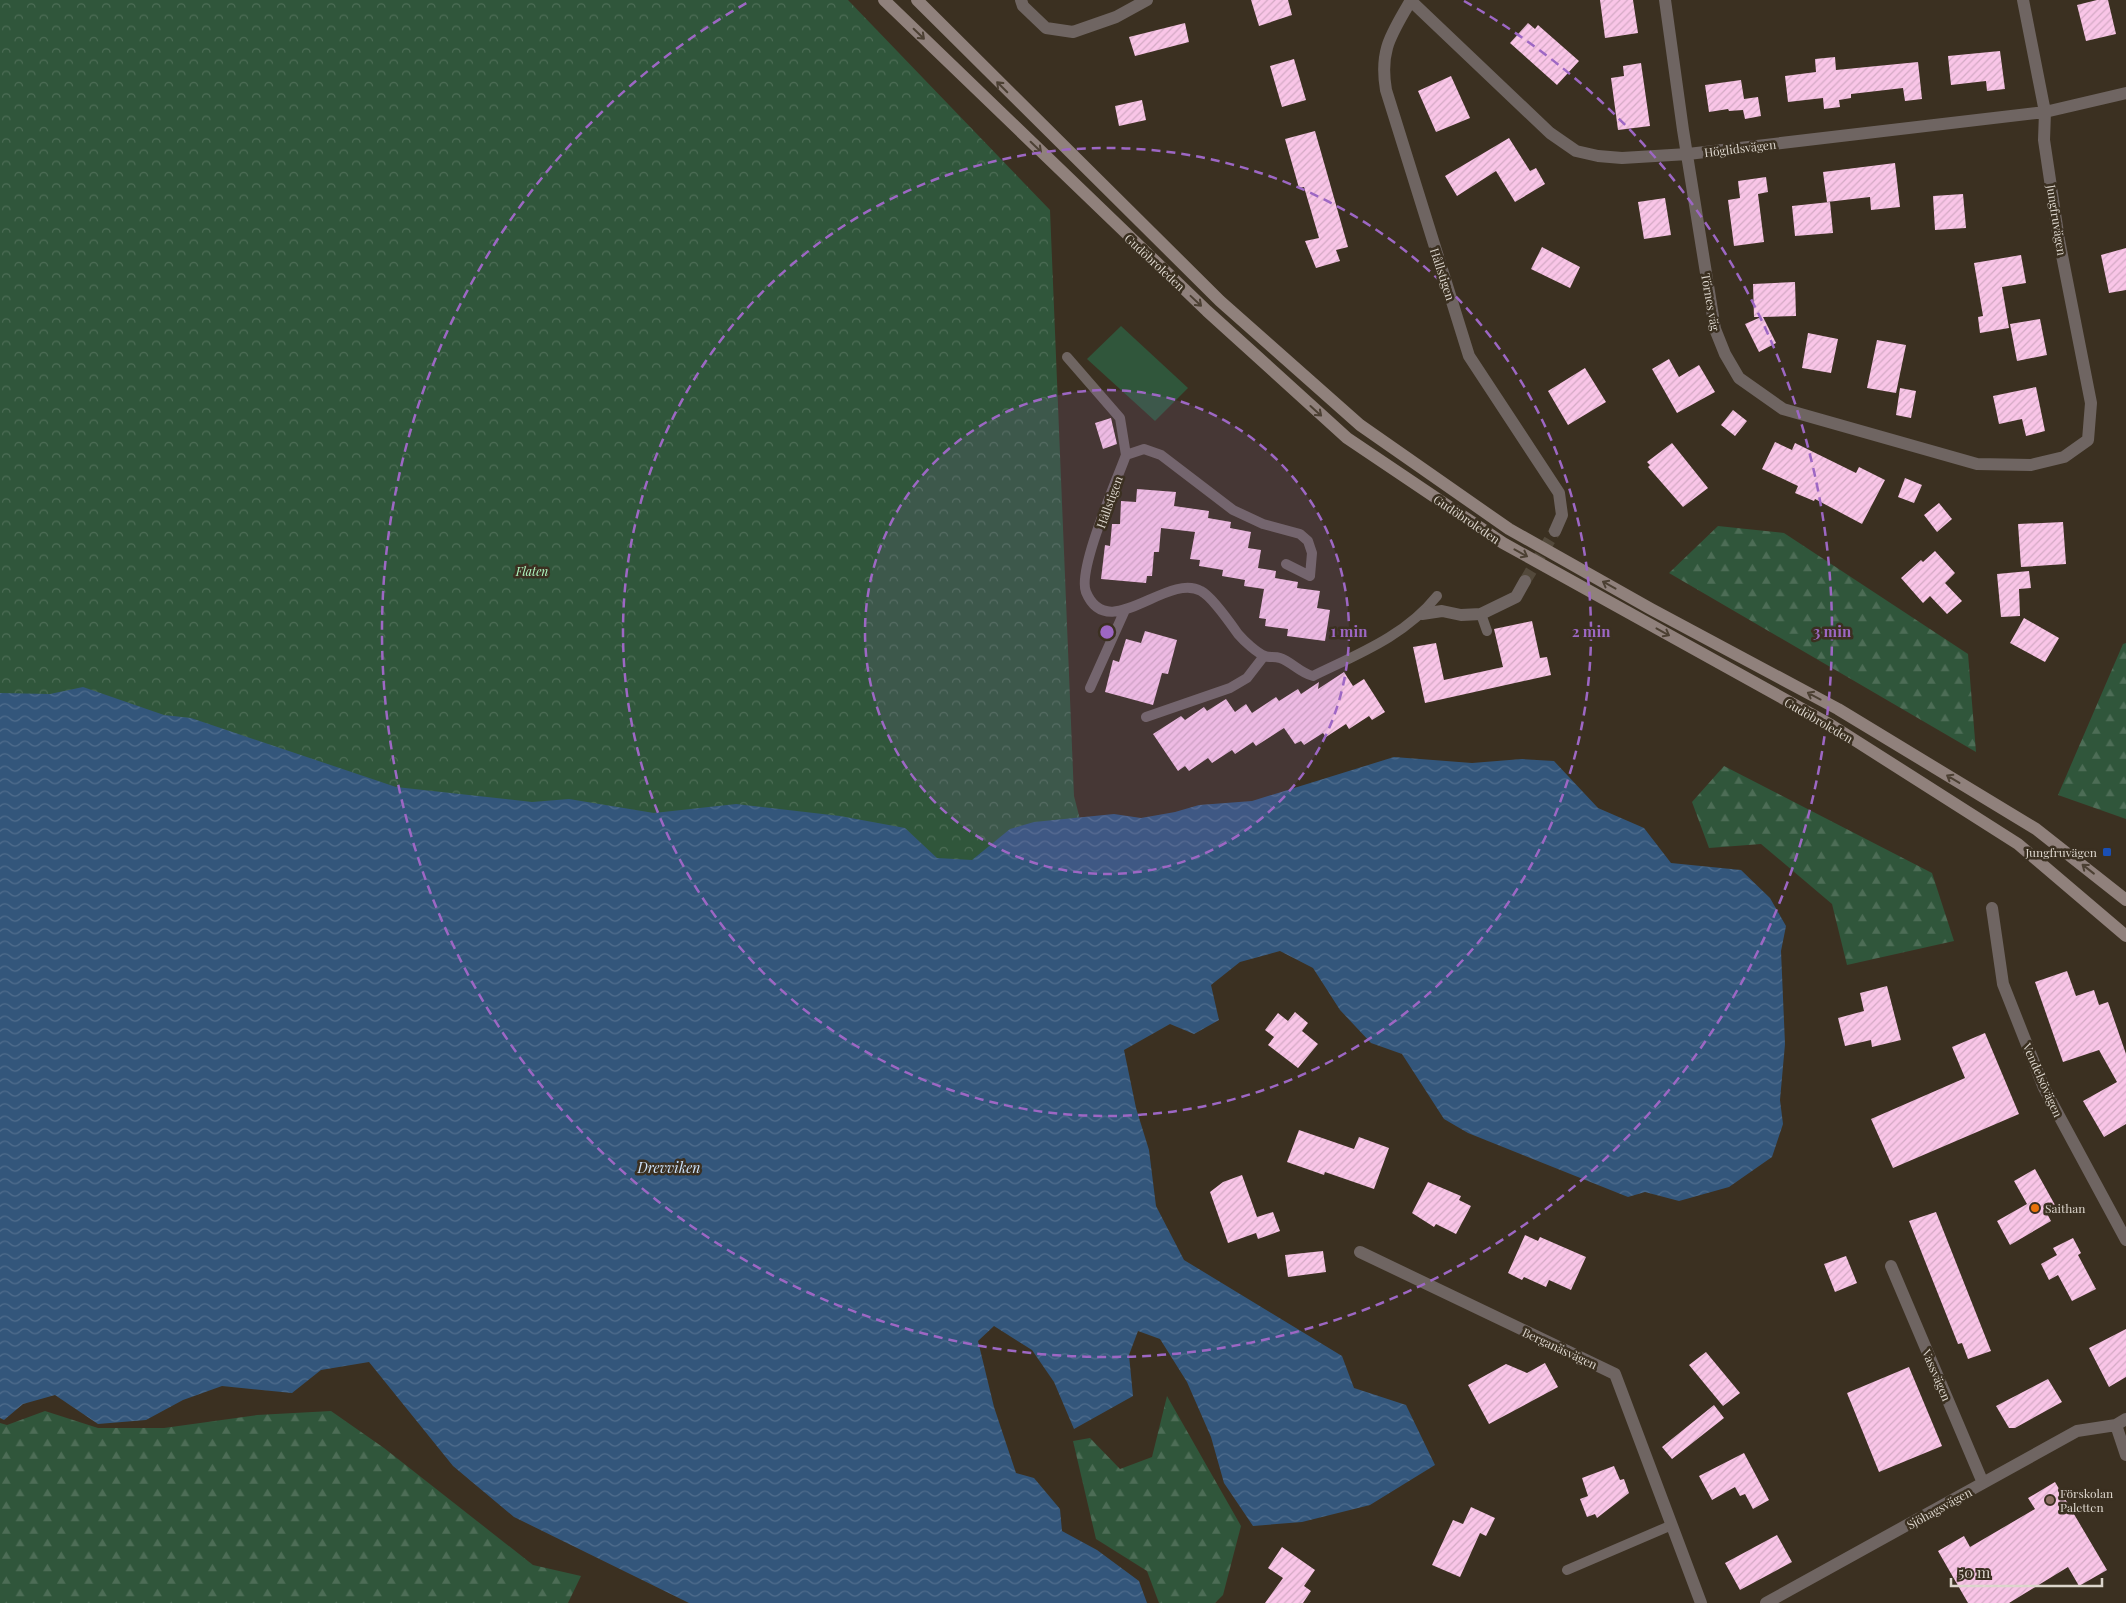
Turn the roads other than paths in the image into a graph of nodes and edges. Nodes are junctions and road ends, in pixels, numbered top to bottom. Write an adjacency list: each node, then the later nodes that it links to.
1 (884, 0): 27 (main road, Gudöbroleden, one-way to 27)
2 (916, 0): 25 (main road, Gudöbroleden, one-way to 2)
3 (1147, 0): 7 (street)
4 (1411, 0): 10 (street, Höglidsvägen); 14 (street, Hållstigen)
5 (1665, 0): 10 (street, Törnes väg)
6 (2023, 0): 9 (street, Jungfruvägen)
7 (1022, 3)
8 (2126, 93): 9 (street, Höglidsvägen)
9 (2045, 112): 10 (street, Höglidsvägen); 12 (street, Jungfruvägen)
10 (1688, 154): 12 (street, Törnes väg)
11 (1066, 357): 13 (lane)
12 (2088, 440)
13 (1126, 455): 15 (lane); 18 (lane, Hållstigen)
14 (1555, 531)
15 (1286, 564)
16 (1524, 581): 20 (street)
17 (1437, 596): 19 (lane)
18 (1125, 610): 22 (lane, Hållstigen); 23 (lane)
19 (1422, 614): 20 (street); 22 (lane, Hållstigen)
20 (1481, 614): 21 (lane)
21 (1487, 631)
22 (1264, 656): 24 (lane)
23 (1090, 688)
24 (1146, 717)
25 (2126, 900)
26 (1992, 908): 28 (street, Vendelsövägen)
27 (2126, 936)
28 (2126, 1240)
29 (1360, 1252): 34 (street, Berganäsvägen)
30 (1891, 1266): 33 (street, Vassvägen)
31 (2121, 1422): 32 (street); 33 (street, Sjöhagsvägen)
32 (2126, 1455)
33 (1983, 1483): 37 (street, Sjöhagsvägen)
34 (1672, 1525): 35 (lane); 36 (street, Berganäsvägen)
35 (1567, 1570)
36 (1701, 1603)
37 (1766, 1603)

